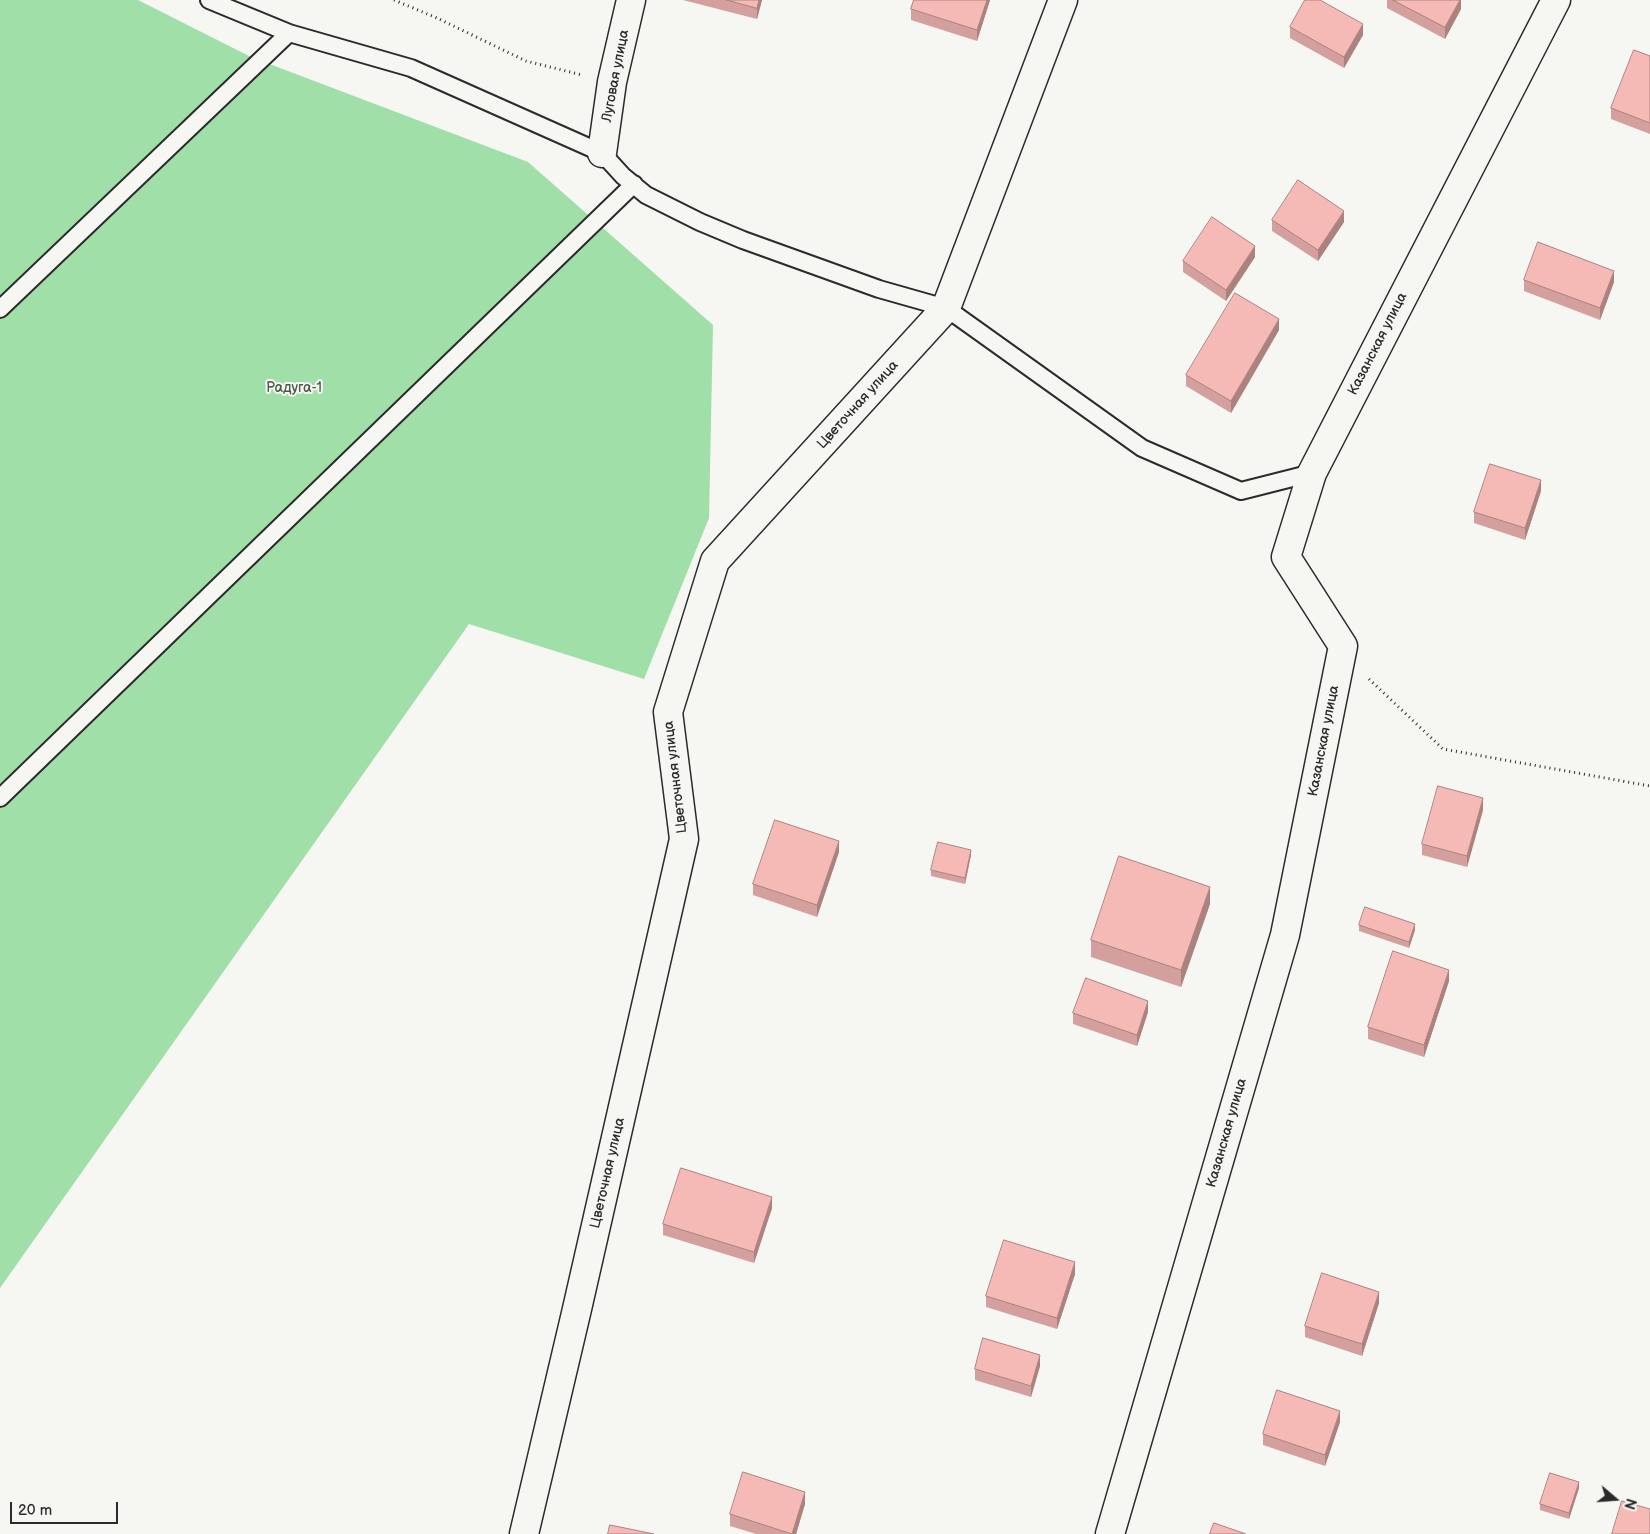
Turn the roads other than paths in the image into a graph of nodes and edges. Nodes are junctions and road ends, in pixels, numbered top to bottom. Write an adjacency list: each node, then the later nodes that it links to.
1 (209, 0): 5 (lane)
2 (631, 0): 6 (street, Луговая улица)
3 (1064, 0): 8 (street, Цветочная улица)
4 (1556, 0): 10 (street, Казанская улица)
5 (289, 33): 6 (lane); 9 (lane)
6 (602, 153): 7 (lane)
7 (634, 184): 8 (lane); 11 (lane)
8 (946, 308): 10 (lane); 12 (street, Цветочная улица)
9 (0, 309)
10 (1312, 473): 13 (street, Казанская улица)
11 (0, 798)
12 (524, 1534)
13 (1110, 1534)

